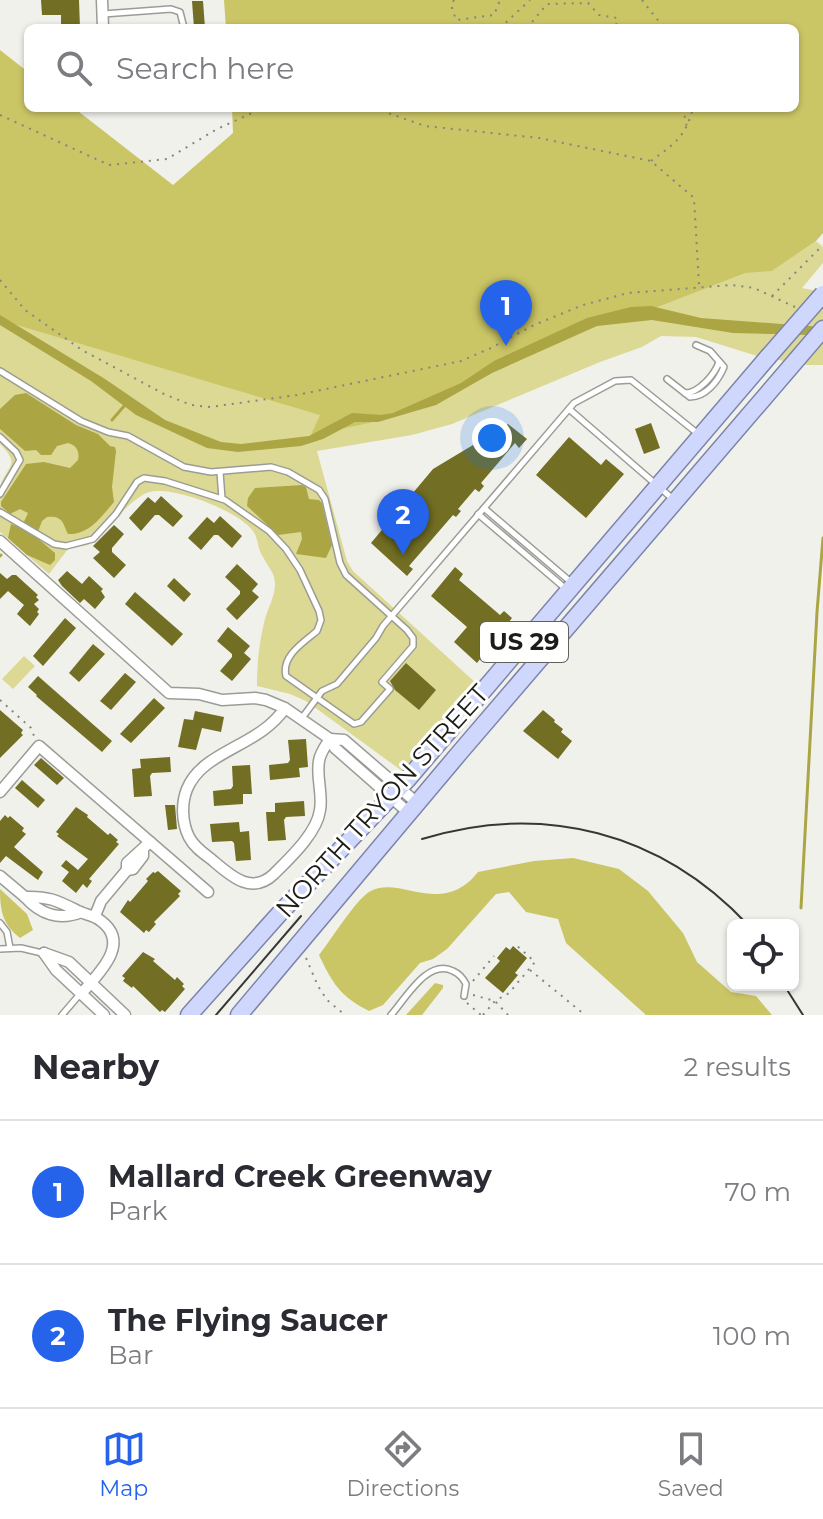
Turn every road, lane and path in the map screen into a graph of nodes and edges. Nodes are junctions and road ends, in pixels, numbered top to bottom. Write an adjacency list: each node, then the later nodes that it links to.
1 (102, 0): 6 (street)
2 (454, 0): 3 (path)
3 (500, 0)
4 (530, 0): 9 (path)
5 (642, 0): 12 (path)
6 (102, 14): 7 (street); 8 (lane)
7 (103, 24)
8 (183, 24)
9 (504, 24)
10 (530, 24): 11 (path)
11 (616, 24)
12 (661, 24)
13 (254, 112): 17 (path)
14 (385, 112): 19 (path)
15 (684, 112): 18 (path)
16 (692, 112): 18 (path)
17 (0, 115)
18 (687, 129): 19 (path)
19 (651, 161): 22 (path)
20 (823, 245): 24 (path)
21 (0, 280): 22 (path)
22 (699, 286): 24 (path)
23 (823, 294): 32 (main road, NORTH TRYON STREET / US 29, bridge)
24 (771, 297): 25 (path)
25 (794, 306)
26 (823, 329): 37 (main road, NORTH TRYON STREET / US 29)
27 (696, 345): 29 (lane)
28 (0, 371): 33 (lane)
29 (667, 379)
30 (569, 409): 32 (lane); 34 (lane); 38 (lane)
31 (0, 437): 35 (lane)
32 (701, 437): 34 (main road, NORTH TRYON STREET / US 29)
33 (220, 472): 36 (lane); 43 (lane)
34 (657, 487): 37 (lane); 42 (main road, NORTH TRYON STREET / US 29)
35 (0, 494)
36 (222, 499): 39 (lane); 44 (lane)
37 (675, 501): 52 (main road, NORTH TRYON STREET / US 29)
38 (484, 508): 40 (lane); 42 (lane)
39 (0, 512)
40 (478, 514): 42 (lane); 43 (lane)
41 (0, 541): 46 (street)
42 (570, 587): 51 (main road, NORTH TRYON STREET / US 29)
43 (392, 616): 44 (lane); 44 (lane)
44 (317, 697): 47 (lane)
45 (0, 700): 49 (path)
46 (285, 708): 47 (street); 48 (street)
47 (302, 719): 48 (street)
48 (330, 739): 51 (street)
49 (39, 746): 50 (street); 53 (street)
50 (0, 792)
51 (396, 793): 52 (street); 78 (main road, NORTH TRYON STREET / US 29)
52 (413, 808): 79 (main road, NORTH TRYON STREET / US 29)
53 (146, 846): 55 (street); 60 (street)
54 (0, 876): 56 (street)
55 (208, 892)
56 (25, 897): 57 (street); 59 (street)
57 (61, 901): 58 (street); 59 (lane)
58 (81, 912): 59 (street); 60 (street)
59 (57, 916)
60 (95, 916): 70 (street)
61 (0, 923): 63 (lane)
62 (515, 944): 68 (path)
63 (10, 948): 64 (lane); 65 (lane)
64 (0, 949)
65 (44, 953): 70 (street); 71 (street)
66 (494, 956): 69 (path)
67 (305, 957): 80 (path)
68 (530, 969): 74 (path); 84 (path)
69 (473, 981)
70 (90, 983): 71 (street); 77 (street)
71 (81, 994): 75 (lane); 76 (street)
72 (473, 995): 74 (path)
73 (465, 1000): 81 (lane); 82 (path)
74 (495, 1001): 82 (path); 83 (path)
75 (62, 1015)
76 (104, 1015)
77 (125, 1015)
78 (189, 1015)
79 (239, 1015)
80 (345, 1015)
81 (391, 1015)
82 (482, 1015)
83 (508, 1015)
84 (585, 1015)

